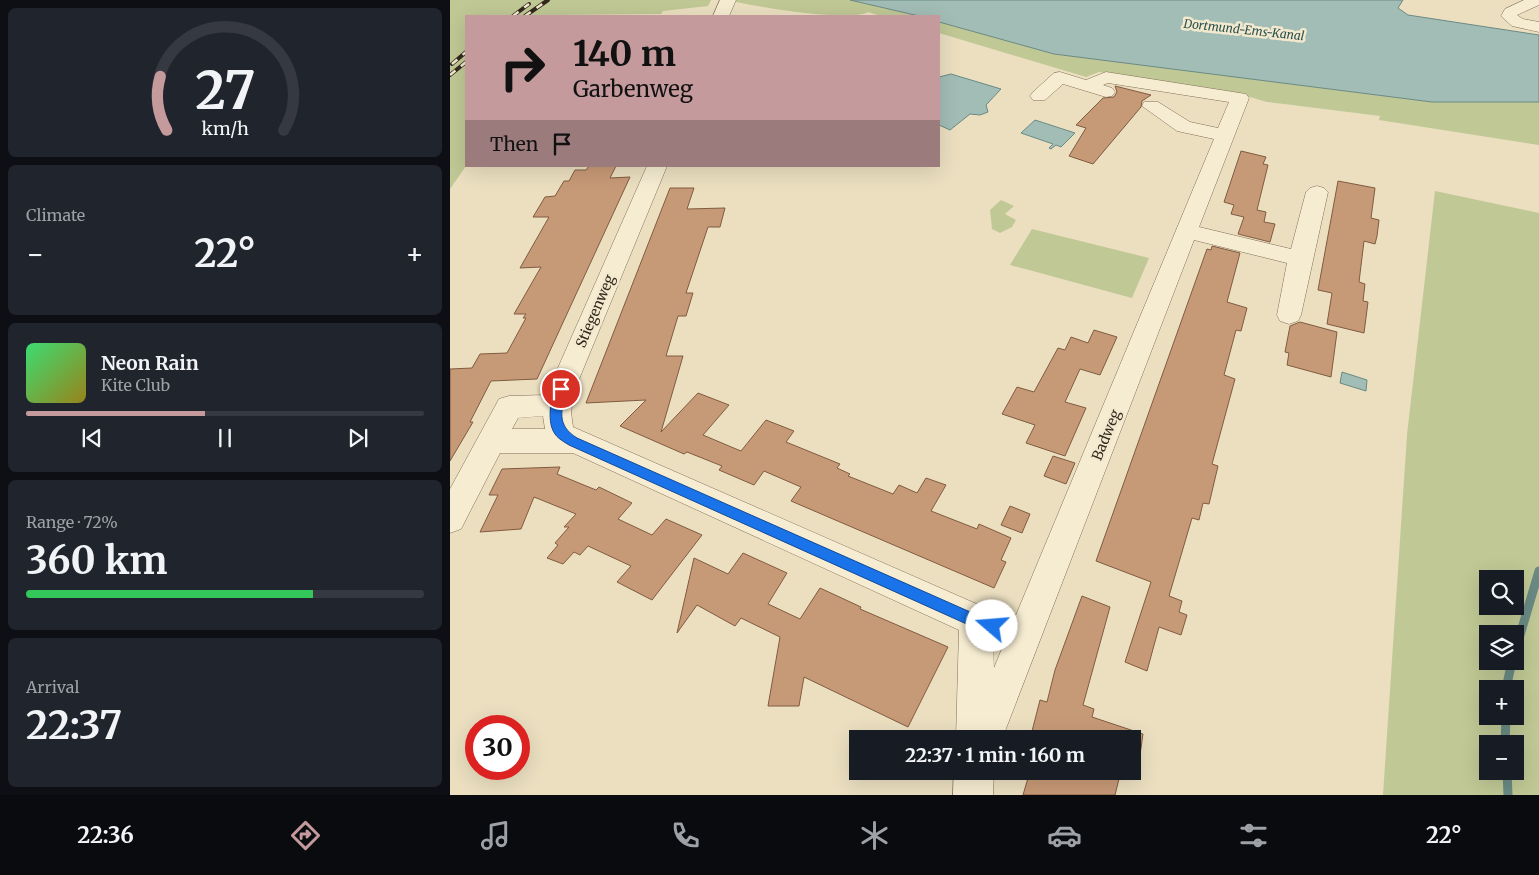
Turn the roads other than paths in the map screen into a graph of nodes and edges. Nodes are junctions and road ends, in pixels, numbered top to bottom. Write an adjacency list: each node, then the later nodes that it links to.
1 (728, 0): 3 (street)
2 (1537, 2): 4 (street)
3 (721, 15)
4 (1539, 27)
5 (1089, 85): 6 (street); 7 (street); 9 (street, Badweg)
6 (1039, 96)
7 (1119, 96)
8 (1151, 106): 9 (street)
9 (1226, 133): 12 (street, Badweg)
10 (657, 167): 15 (street, Stiegenweg)
11 (1317, 192): 13 (street)
12 (1188, 231): 13 (street); 20 (street, Badweg)
13 (1300, 259): 14 (street)
14 (1289, 315)
15 (556, 405): 16 (street); 17 (street)
16 (491, 441): 17 (street); 18 (street)
17 (573, 441): 19 (street)
18 (450, 519)
19 (976, 621): 20 (street); 21 (street)
20 (1026, 635): 22 (street, Badweg)
21 (975, 730)
22 (988, 730)
23 (974, 780): 24 (street)
24 (973, 795)

